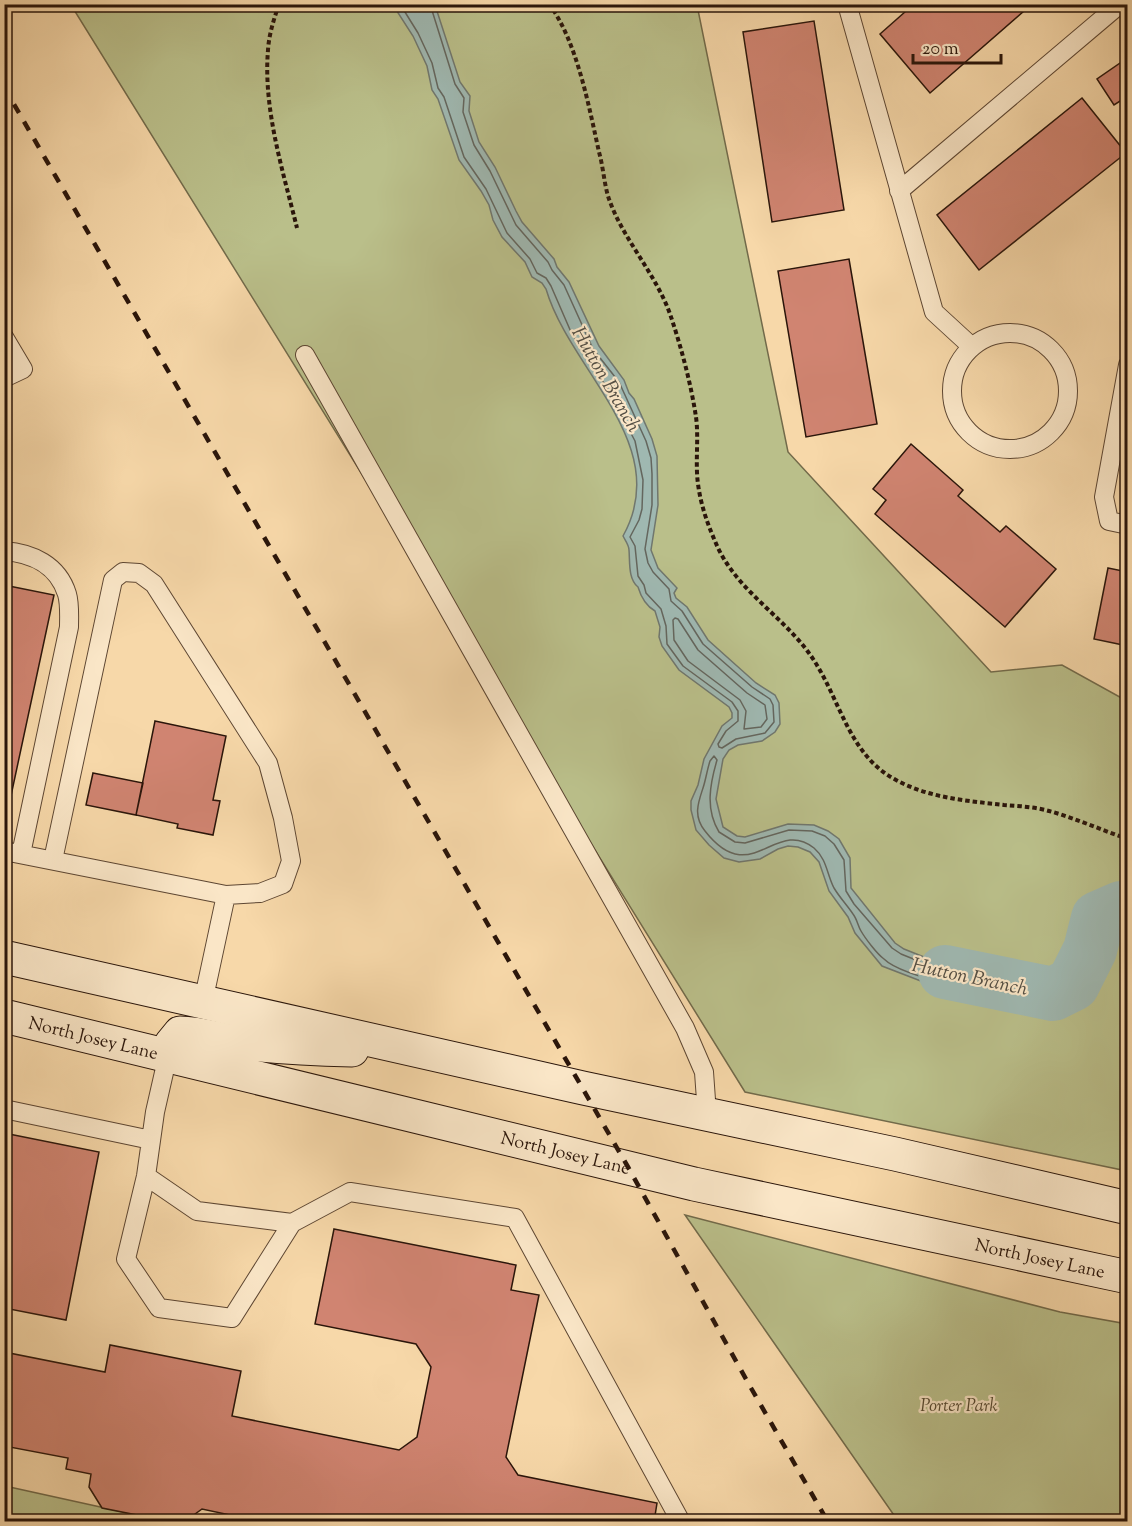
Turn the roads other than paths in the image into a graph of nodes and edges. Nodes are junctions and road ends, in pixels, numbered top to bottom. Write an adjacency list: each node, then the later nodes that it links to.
1 (847, 4): 3 (lane)
2 (1120, 4): 3 (lane)
3 (899, 191): 5 (lane)
4 (4, 337): 8 (lane)
5 (971, 346): 5 (lane)
6 (305, 355): 20 (lane)
7 (1128, 365): 9 (lane)
8 (4, 378)
9 (1128, 525)
10 (4, 551): 11 (lane)
11 (13, 852): 12 (lane)
12 (53, 860): 13 (lane); 13 (lane)
13 (226, 895): 15 (lane)
14 (4, 957): 15 (main road)
15 (203, 1002): 17 (main road)
16 (4, 1016): 18 (main road, North Josey Lane)
17 (417, 1050): 18 (main road); 20 (main road)
18 (168, 1055): 21 (lane); 25 (main road, North Josey Lane)
19 (4, 1109): 21 (lane)
20 (707, 1114): 23 (main road)
21 (151, 1140): 22 (lane)
22 (146, 1176): 24 (lane); 24 (lane)
23 (1128, 1208)
24 (292, 1223): 26 (lane)
25 (1128, 1277)
26 (681, 1521)

